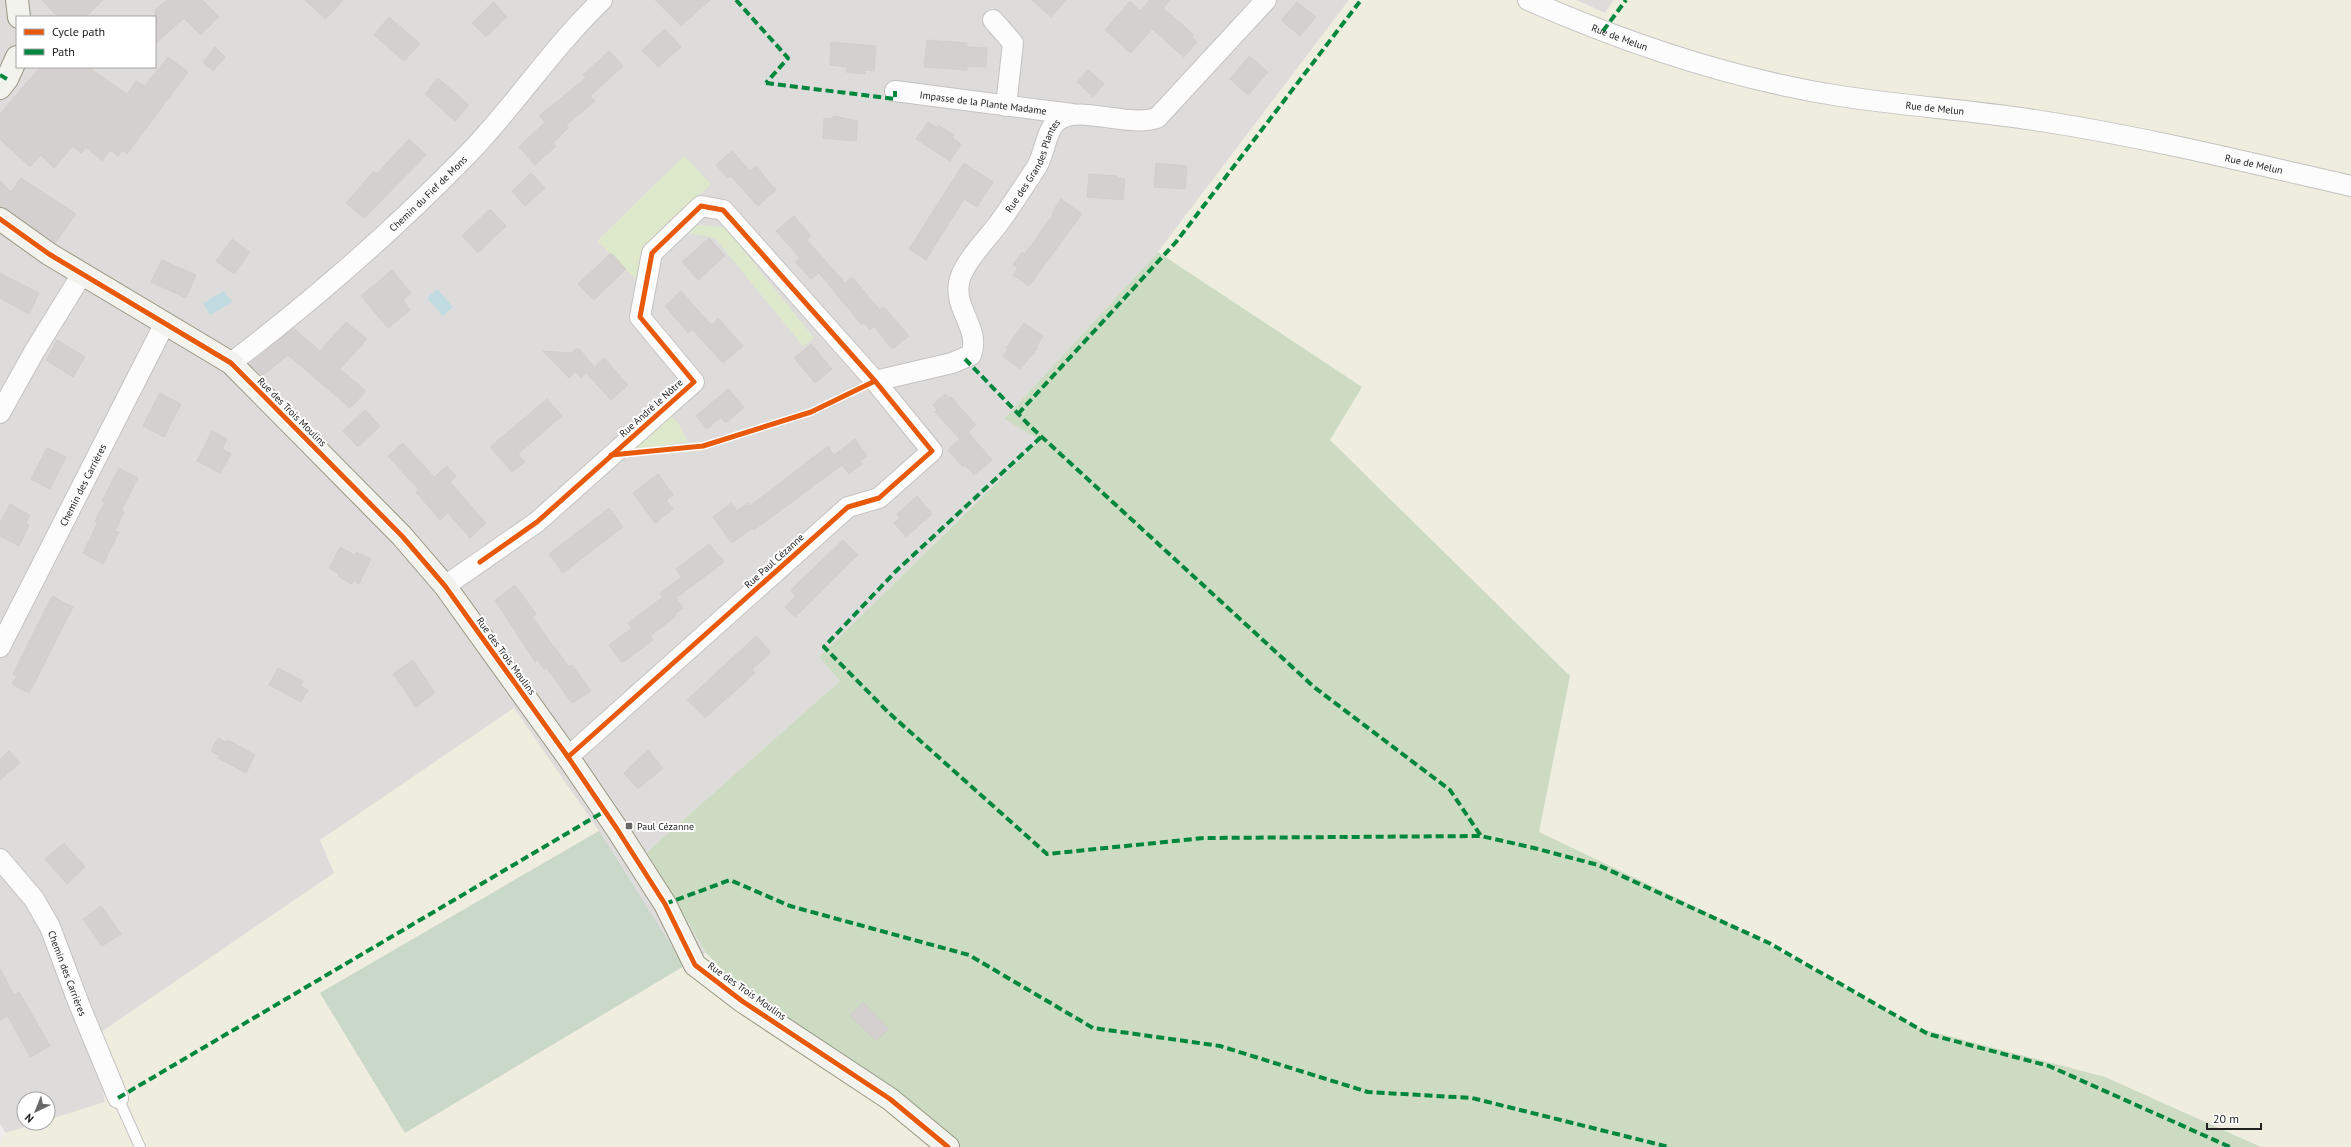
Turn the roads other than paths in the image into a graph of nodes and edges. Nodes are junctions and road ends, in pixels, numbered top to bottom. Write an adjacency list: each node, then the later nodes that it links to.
1 (602, 0): 14 (street, Chemin du Fief de Mons)
2 (1266, 0): 9 (street, Rue des Grandes Plantes)
3 (1528, 0): 10 (street, Rue de Melun)
4 (993, 20): 8 (street)
5 (16, 59): 6 (street)
6 (0, 88)
7 (895, 91): 8 (street, Impasse de la Plante Madame)
8 (1006, 106): 9 (street, Impasse de la Plante Madame)
9 (1072, 114): 15 (street, Rue des Grandes Plantes)
10 (2351, 186)
11 (0, 219): 12 (street, Rue des Trois Moulins)
12 (82, 274): 13 (street, Rue des Trois Moulins); 16 (street)
13 (165, 323): 14 (street, Rue des Trois Moulins); 18 (street, Chemin des Carrières)
14 (230, 363): 17 (street, Rue des Trois Moulins)
15 (876, 381): 17 (street, Rue André le Nôtre); 19 (street, Rue Paul Cézanne)
16 (0, 413)
17 (445, 586): 19 (street, Rue des Trois Moulins)
18 (0, 647)
19 (568, 757): 23 (street, Rue des Trois Moulins)
20 (0, 859): 21 (street, Chemin des Carrières)
21 (118, 1098): 22 (lane)
22 (140, 1147)
23 (948, 1147)

